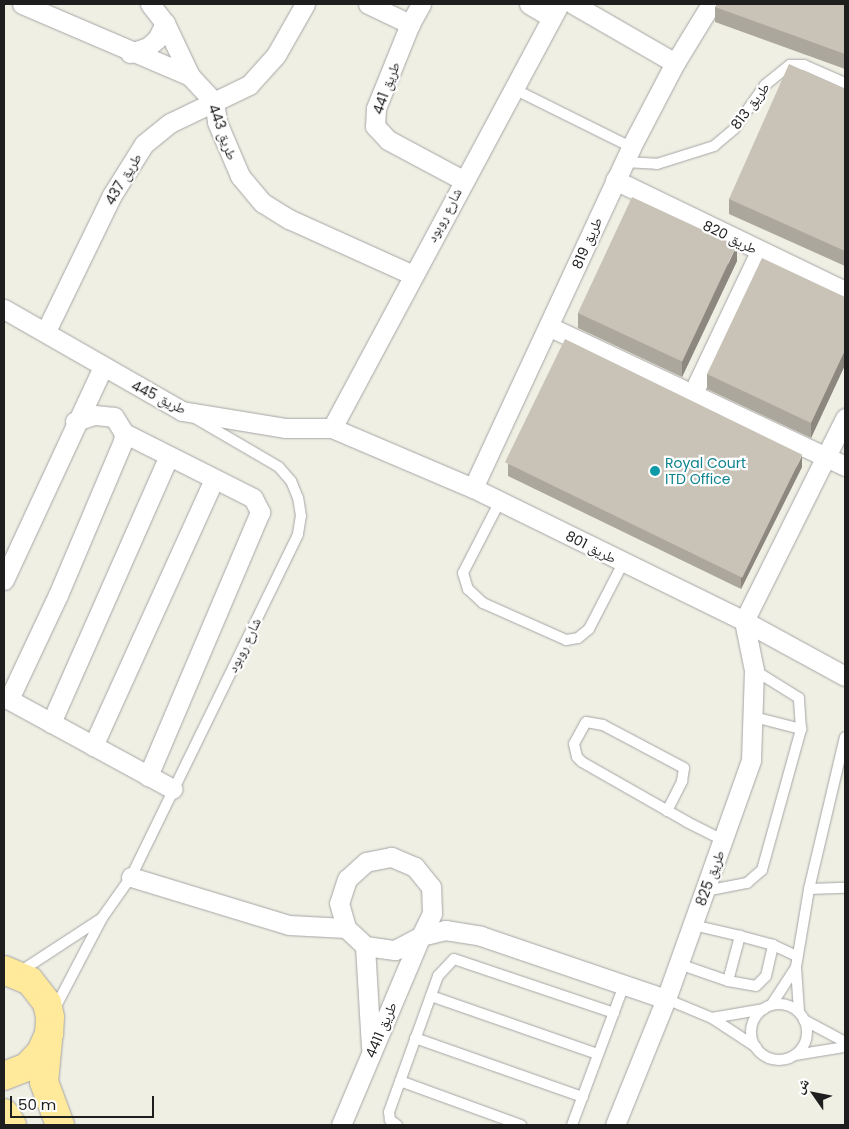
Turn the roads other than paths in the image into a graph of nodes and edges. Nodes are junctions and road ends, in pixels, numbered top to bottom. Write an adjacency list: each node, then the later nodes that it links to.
1 (22, 4): 12 (street, طريق 443)
2 (150, 4): 10 (street)
3 (304, 4): 17 (street, طريق 437)
4 (368, 4): 11 (street)
5 (421, 4): 11 (street, طريق 441)
6 (529, 4): 9 (street)
7 (573, 4): 13 (street)
8 (711, 4): 13 (street, طريق 819)
9 (555, 10): 16 (street, شارع روبود)
10 (165, 23): 12 (street); 14 (street)
11 (410, 24): 19 (street, طريق 441)
12 (130, 53): 14 (street, طريق 443)
13 (675, 63): 18 (street, طريق 819)
14 (190, 76): 17 (street, طريق 443)
15 (845, 83): 18 (lane, طريق 813)
16 (512, 88): 18 (lane); 19 (street, شارع روبود)
17 (214, 102): 22 (street, طريق 443); 26 (street, طريق 437)
18 (628, 154): 20 (street, طريق 819)
19 (463, 180): 22 (street, شارع روبود)
20 (615, 180): 21 (street, طريق 820); 25 (street, طريق 819)
21 (760, 252): 23 (street, طريق 820); 28 (street)
22 (413, 275): 32 (street, شارع روبود)
23 (845, 291)
24 (4, 309): 26 (street, طريق 445)
25 (550, 327): 28 (street); 38 (street, طريق 819)
26 (46, 331): 27 (street, طريق 445)
27 (103, 366): 29 (street, طريق 445); 31 (street)
28 (693, 393): 35 (street)
29 (182, 411): 32 (street, طريق 445); 52 (lane, شارع روبود)
30 (845, 418): 35 (street)
31 (75, 421): 33 (street); 41 (street)
32 (332, 428): 38 (street, طريق 801)
33 (124, 433): 34 (street); 45 (street)
34 (170, 456): 37 (street); 47 (street)
35 (826, 458): 36 (street); 42 (street)
36 (845, 466)
37 (214, 479): 50 (street); 51 (street)
38 (473, 488): 39 (street, طريق 801)
39 (500, 501): 40 (street, طريق 801); 40 (lane)
40 (623, 563): 42 (street, طريق 801)
41 (4, 580)
42 (744, 621): 43 (street, طريق 825); 44 (street, طريق 801)
43 (754, 670): 46 (street, طريق 825); 48 (lane)
44 (845, 676)
45 (6, 698): 47 (street)
46 (754, 717): 48 (lane); 54 (street, طريق 825)
47 (51, 723): 50 (street)
48 (801, 728): 58 (lane)
49 (845, 737): 57 (lane)
50 (93, 746): 51 (street)
51 (148, 776): 52 (street)
52 (173, 790): 55 (lane, شارع روبود)
53 (667, 811): 53 (lane); 54 (lane)
54 (723, 840): 58 (street, طريق 825)
55 (131, 877): 59 (lane, شارع روبود); 61 (street)
56 (845, 888): 57 (lane)
57 (809, 889): 66 (lane)
58 (706, 890): 60 (street, طريق 825)
59 (102, 918): 68 (lane, شارع روبود); 77 (lane, شارع روبود)
60 (693, 925): 63 (lane); 67 (street, طريق 825)
61 (346, 928): 62 (street); 65 (street)
62 (421, 936): 65 (street); 70 (street); 82 (street, طريق 4411)
63 (740, 936): 64 (lane); 69 (lane)
64 (773, 945): 66 (lane); 69 (lane)
65 (365, 946): 82 (street)
66 (797, 962): 73 (lane); 75 (lane)
67 (679, 964): 69 (lane); 72 (street, طريق 825)
68 (9, 969): 77 (main road)
69 (728, 981)
70 (624, 985): 72 (street); 74 (lane)
71 (431, 996): 74 (lane); 78 (lane); 83 (lane)
72 (666, 999): 76 (lane); 95 (street, طريق 825)
73 (768, 1007): 75 (lane); 76 (lane); 80 (lane)
74 (614, 1013): 83 (lane)
75 (802, 1016): 79 (lane); 84 (lane)
76 (712, 1018): 80 (lane)
77 (49, 1025): 85 (main road); 90 (main road)
78 (415, 1038): 86 (lane); 87 (lane)
79 (845, 1042)
80 (756, 1047): 84 (lane)
81 (845, 1047): 84 (lane)
82 (372, 1052): 91 (street, طريق 4411)
83 (598, 1054): 87 (lane)
84 (795, 1055)
85 (4, 1076)
86 (400, 1081): 92 (lane); 93 (lane)
87 (583, 1097): 94 (lane)
88 (4, 1113): 89 (main road)
89 (12, 1125)
90 (60, 1125)
91 (341, 1125)
92 (397, 1125)
93 (521, 1125)
94 (572, 1125)
95 (615, 1125)

